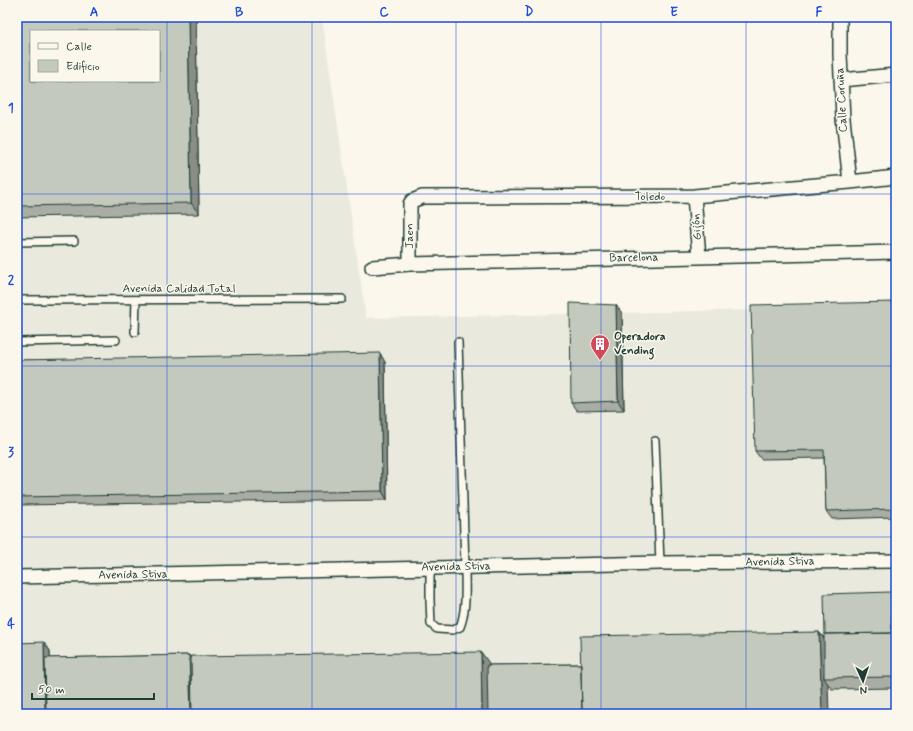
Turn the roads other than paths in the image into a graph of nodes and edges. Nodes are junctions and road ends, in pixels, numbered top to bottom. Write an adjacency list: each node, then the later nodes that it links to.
1 (840, 17): 3 (street, Calle Coruña)
2 (896, 75): 3 (street)
3 (841, 80): 5 (street, Calle Coruña)
4 (896, 177): 5 (street, Toledo)
5 (850, 182): 6 (street, Toledo)
6 (694, 196): 7 (street, Toledo); 11 (street, Gijón)
7 (409, 208): 12 (street, Jaen)
8 (74, 241): 9 (lane)
9 (17, 242)
10 (896, 252): 11 (street, Barcelona)
11 (699, 257): 12 (street, Barcelona)
12 (410, 264): 13 (street, Barcelona)
13 (372, 267)
14 (342, 299): 16 (lane, Avenida Calidad Total)
15 (17, 300): 16 (lane, Avenida Calidad Total)
16 (136, 300): 17 (lane)
17 (135, 332)
18 (116, 340): 19 (lane)
19 (17, 342)
20 (458, 342): 24 (lane)
21 (655, 442): 23 (lane)
22 (896, 561): 23 (street, Avenida Stiva)
23 (660, 564): 24 (street, Avenida Stiva)
24 (465, 567): 25 (street, Avenida Stiva); 25 (lane)
25 (430, 568): 26 (street, Avenida Stiva)
26 (17, 577)

